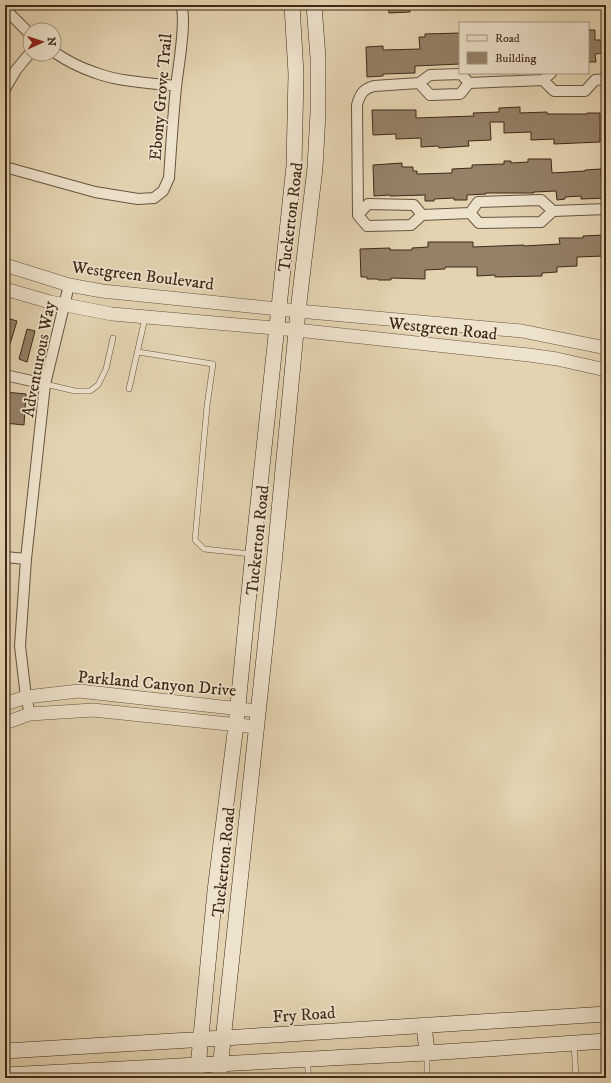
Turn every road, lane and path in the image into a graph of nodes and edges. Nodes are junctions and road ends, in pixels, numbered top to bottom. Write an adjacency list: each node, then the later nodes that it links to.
1 (180, 5): 14 (street, Ebony Grove Trail)
2 (292, 5): 26 (main road, Tuckerton Road)
3 (314, 5): 27 (main road, Tuckerton Road)
4 (5, 9): 5 (street)
5 (22, 26)
6 (62, 57): 14 (street)
7 (23, 62): 15 (street)
8 (550, 74): 11 (street)
9 (591, 76): 10 (street); 11 (street)
10 (606, 79)
11 (543, 80): 13 (street)
12 (419, 83): 13 (street); 13 (street); 20 (street)
13 (469, 83)
14 (176, 86): 16 (street, Ebony Grove Trail)
15 (5, 89)
16 (5, 167)
17 (606, 209): 18 (street)
18 (553, 211): 19 (street); 19 (street)
19 (470, 213): 21 (street)
20 (358, 215): 21 (street); 21 (street)
21 (422, 215)
22 (5, 265): 23 (street, Westgreen Boulevard)
23 (69, 285): 25 (street, Adventurous Way); 26 (street, Westgreen Boulevard)
24 (5, 289): 25 (street)
25 (64, 305): 28 (street); 36 (street, Adventurous Way)
26 (278, 308): 27 (street, Westgreen Road); 29 (main road, Tuckerton Road)
27 (298, 311): 30 (main road, Tuckerton Road); 32 (street, Westgreen Road)
28 (146, 317): 29 (street); 33 (lane)
29 (276, 329): 30 (street, Westgreen Road); 38 (main road, Tuckerton Road)
30 (296, 330): 34 (street, Westgreen Road); 44 (main road, Tuckerton Road)
31 (113, 338): 36 (lane)
32 (606, 348)
33 (138, 352): 37 (lane); 38 (lane)
34 (606, 370)
35 (5, 375): 36 (street)
36 (45, 384): 40 (street, Adventurous Way)
37 (130, 389)
38 (253, 554): 43 (main road, Tuckerton Road)
39 (5, 557): 40 (street)
40 (26, 559): 41 (street, Adventurous Way)
41 (26, 697): 42 (street, Parkland Canyon Drive); 43 (street, Parkland Canyon Drive); 45 (street, Adventurous Way)
42 (5, 704)
43 (238, 709): 44 (street, Parkland Canyon Drive); 47 (main road, Tuckerton Road)
44 (258, 711): 48 (main road, Tuckerton Road)
45 (30, 714): 46 (street, Parkland Canyon Drive); 47 (street, Parkland Canyon Drive)
46 (5, 723)
47 (236, 725): 48 (street, Parkland Canyon Drive); 52 (main road, Tuckerton Road)
48 (257, 727): 51 (main road, Tuckerton Road)
49 (606, 1014): 50 (main road, Fry Road)
50 (424, 1026): 51 (main road, Fry Road); 56 (main road)
51 (224, 1038): 52 (main road, Fry Road); 59 (main road, Tuckerton Road)
52 (200, 1040): 55 (main road, Fry Road); 58 (main road, Tuckerton Road)
53 (606, 1041): 54 (main road)
54 (574, 1043): 56 (main road); 63 (lane)
55 (5, 1051)
56 (427, 1053): 57 (main road); 62 (lane)
57 (307, 1059): 59 (main road); 61 (lane)
58 (198, 1071): 59 (main road); 60 (main road)
59 (220, 1071)
60 (5, 1075)
61 (309, 1078)
62 (427, 1078)
63 (576, 1078)

